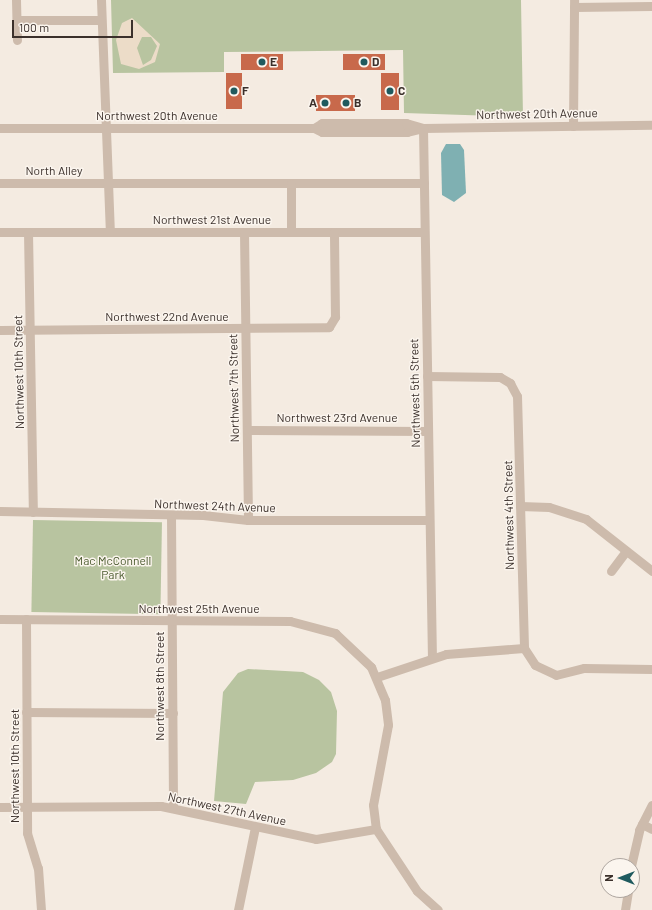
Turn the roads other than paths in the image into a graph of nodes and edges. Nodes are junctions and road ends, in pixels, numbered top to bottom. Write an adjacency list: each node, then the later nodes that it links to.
1 (16, 0): 5 (street)
2 (101, 0): 6 (street)
3 (574, 4): 4 (street); 9 (street)
4 (652, 6)
5 (17, 20): 6 (street); 7 (street)
6 (101, 20): 11 (street)
7 (17, 40)
8 (652, 125): 9 (street, Northwest 20th Avenue)
9 (573, 126): 12 (street, Northwest 20th Avenue)
10 (0, 128): 11 (street, Northwest 20th Avenue)
11 (105, 128): 12 (street, Northwest 20th Avenue); 13 (street)
12 (423, 128): 15 (street, Northwest 5th Street)
13 (108, 182): 14 (street, North Alley); 16 (street, North Alley); 19 (street)
14 (0, 183)
15 (424, 183): 16 (street, North Alley); 23 (street, Northwest 5th Street)
16 (291, 184): 21 (street)
17 (0, 232): 18 (street, Northwest 21st Avenue)
18 (28, 232): 19 (street, Northwest 21st Avenue); 26 (street, Northwest 10th Street)
19 (110, 232): 20 (street, Northwest 21st Avenue)
20 (244, 232): 21 (street, Northwest 21st Avenue); 24 (street, Northwest 7th Street)
21 (291, 232): 22 (street, Northwest 21st Avenue)
22 (334, 232): 23 (street, Northwest 21st Avenue); 24 (street, Northwest 22nd Avenue)
23 (424, 232): 27 (street, Northwest 5th Street)
24 (245, 329): 26 (street, Northwest 22nd Avenue); 28 (street, Northwest 7th Street)
25 (0, 330): 26 (street, Northwest 22nd Avenue)
26 (30, 330): 32 (street, Northwest 10th Street)
27 (427, 376): 29 (street, Northwest 5th Street); 30 (street, Northwest 4th Street)
28 (247, 430): 29 (street, Northwest 23rd Avenue); 34 (street, Northwest 7th Street)
29 (428, 430): 35 (street, Northwest 5th Street)
30 (520, 506): 36 (street); 42 (street, Northwest 4th Street)
31 (0, 511): 32 (street, Northwest 24th Avenue)
32 (33, 512): 33 (street, Northwest 24th Avenue)
33 (171, 516): 34 (street, Northwest 24th Avenue); 41 (street, Northwest 8th Street)
34 (248, 520): 35 (street, Northwest 24th Avenue)
35 (429, 520): 43 (street, Northwest 5th Street)
36 (626, 551): 37 (street); 38 (street)
37 (611, 571)
38 (652, 571)
39 (0, 619): 40 (street, Northwest 25th Avenue)
40 (26, 619): 41 (street, Northwest 25th Avenue); 46 (street, Northwest 10th Street)
41 (172, 620): 45 (street, Northwest 25th Avenue); 47 (street, Northwest 8th Street)
42 (524, 648): 43 (street); 44 (street)
43 (432, 658): 45 (street)
44 (652, 669)
45 (378, 677): 54 (street)
46 (26, 712): 47 (street); 48 (street, Northwest 10th Street)
47 (172, 713): 51 (street, Northwest 8th Street)
48 (26, 805): 50 (street, Northwest 27th Avenue); 51 (street, Northwest 27th Avenue); 59 (street, Northwest 10th Street)
49 (652, 805): 52 (street)
50 (0, 807)
51 (173, 808): 53 (street, Northwest 27th Avenue)
52 (642, 824): 55 (street); 56 (street)
53 (255, 827): 54 (street, Northwest 27th Avenue); 60 (street)
54 (376, 829): 58 (street)
55 (652, 830)
56 (633, 858)
57 (627, 898): 62 (street)
58 (423, 906): 61 (street)
59 (41, 910)
60 (238, 910)
61 (438, 910)
62 (625, 910)

